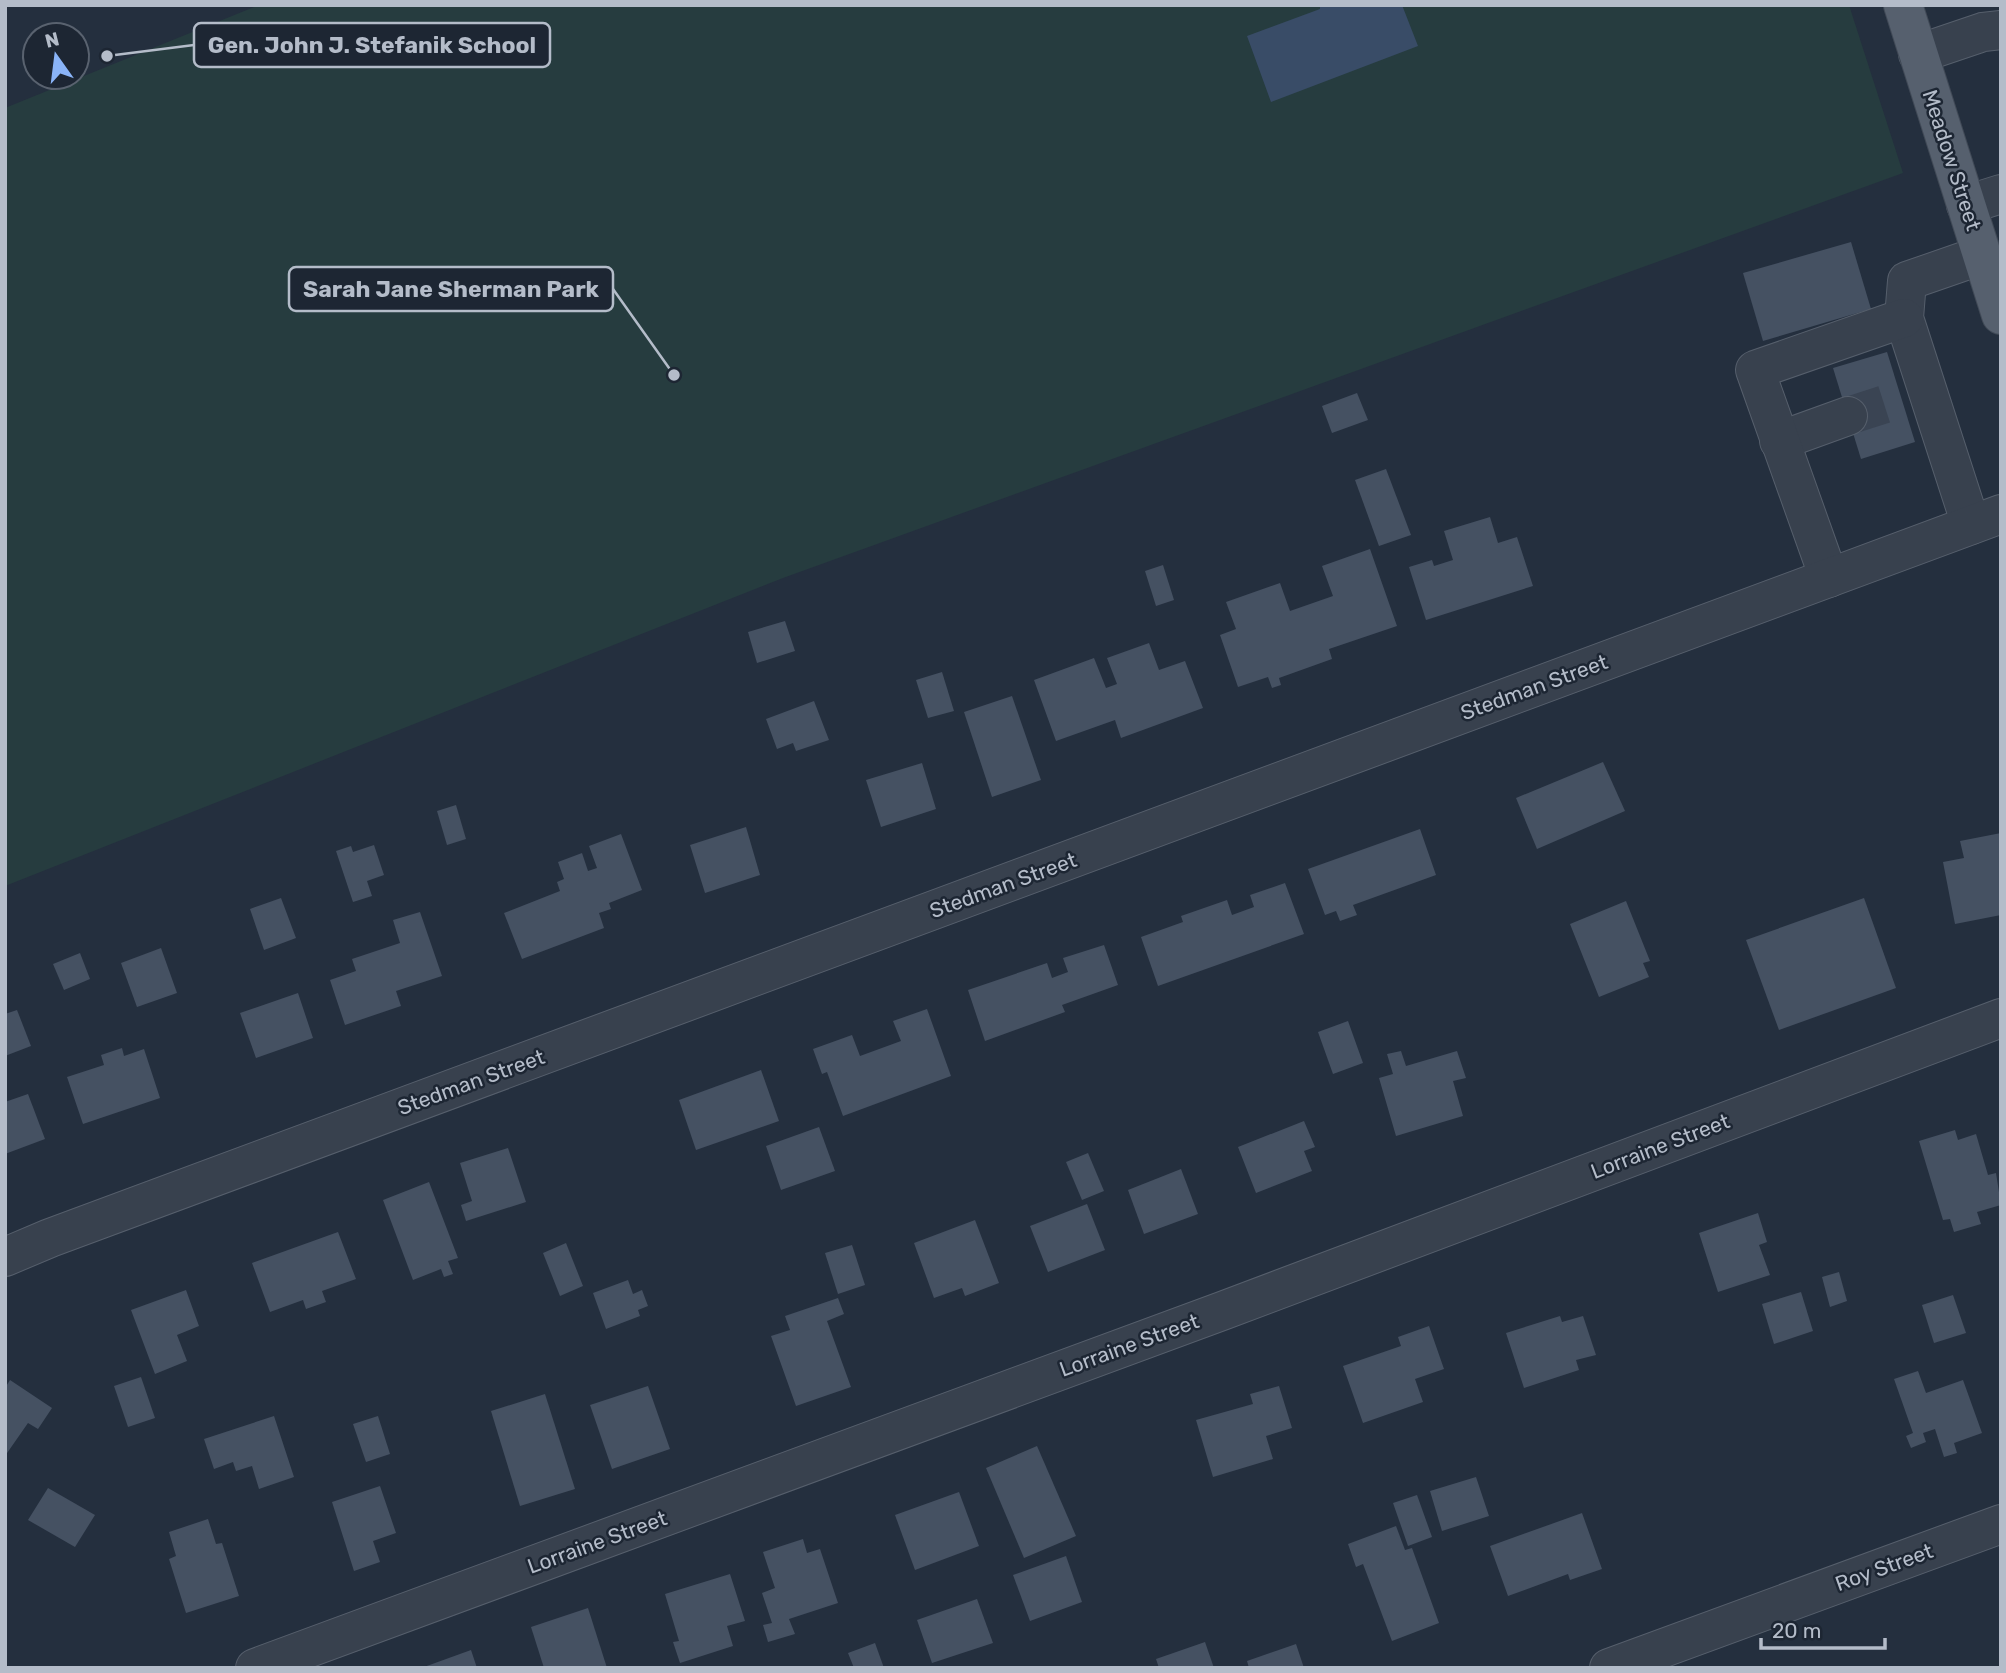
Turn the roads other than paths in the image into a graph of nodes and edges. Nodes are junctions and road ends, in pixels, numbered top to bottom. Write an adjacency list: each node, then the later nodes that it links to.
1 (1903, 5): 3 (main road, Meadow Street)
2 (2000, 29): 3 (street)
3 (1918, 54): 4 (main road, Meadow Street)
4 (1983, 200): 5 (main road, Meadow Street)
5 (1982, 255): 6 (main road, Meadow Street); 7 (street)
6 (2001, 316)
7 (1904, 318): 9 (street); 10 (street)
8 (1849, 416): 9 (street)
9 (1779, 440): 11 (street)
10 (1986, 519): 11 (street, Stedman Street)
11 (1829, 578): 13 (street, Stedman Street)
12 (2001, 1018): 15 (street, Lorraine Street)
13 (5, 1257)
14 (2001, 1524): 16 (street, Roy Street)
15 (255, 1668)
16 (1609, 1668)

